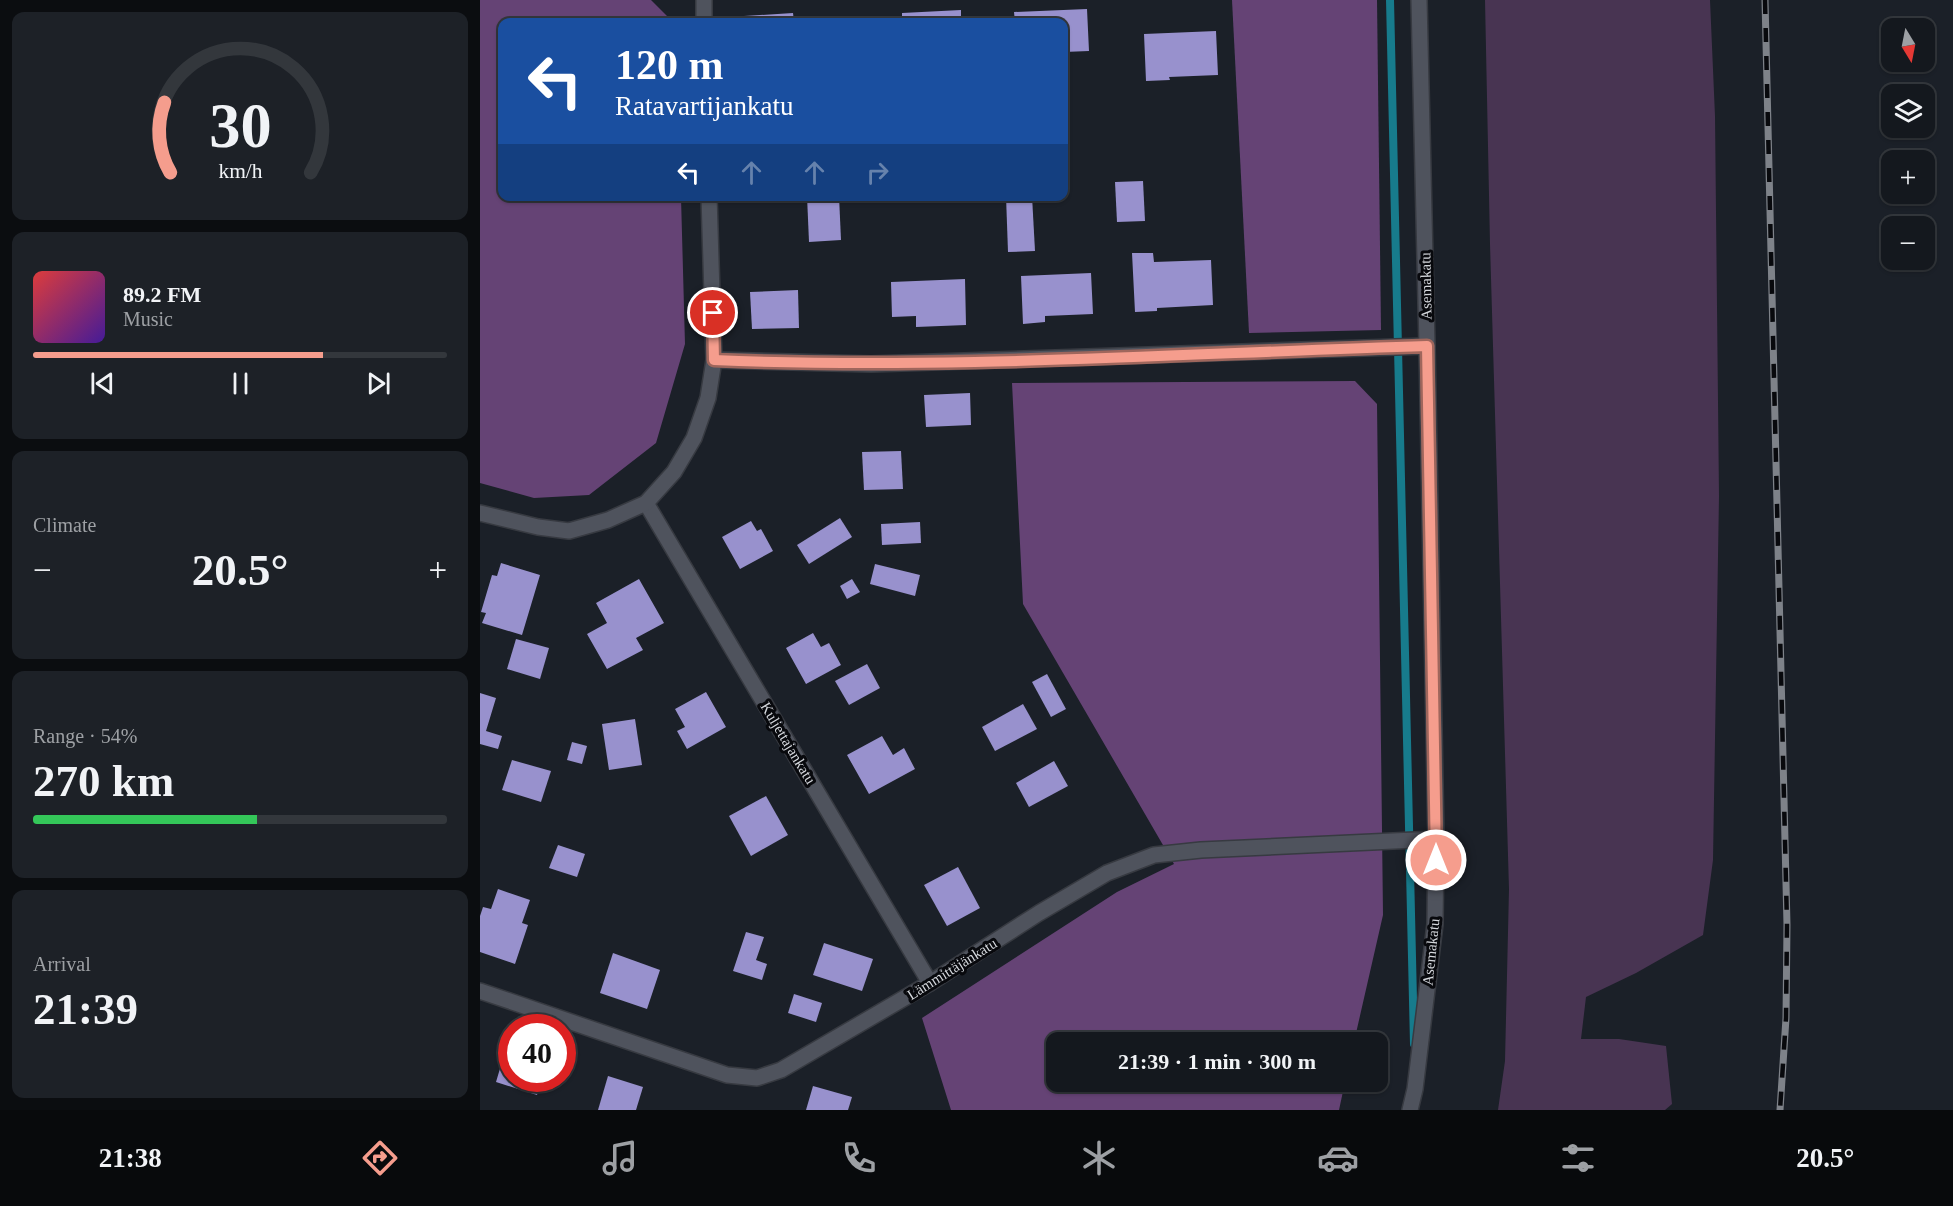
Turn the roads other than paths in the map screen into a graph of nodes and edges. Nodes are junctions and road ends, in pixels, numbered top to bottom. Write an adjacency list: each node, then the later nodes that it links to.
1 (704, 0): 3 (street)
2 (1419, 0): 5 (street, Asemakatu)
3 (704, 18)
4 (709, 201): 6 (street)
5 (1427, 346): 6 (street); 9 (street, Asemakatu)
6 (714, 360): 7 (street)
7 (646, 503): 8 (street); 10 (street, Kuljettajankatu)
8 (480, 513)
9 (1436, 839): 10 (street, Lämmittäjänkatu); 12 (street, Asemakatu)
10 (930, 983): 11 (street, Lämmittäjänkatu)
11 (480, 991)
12 (1410, 1110)

